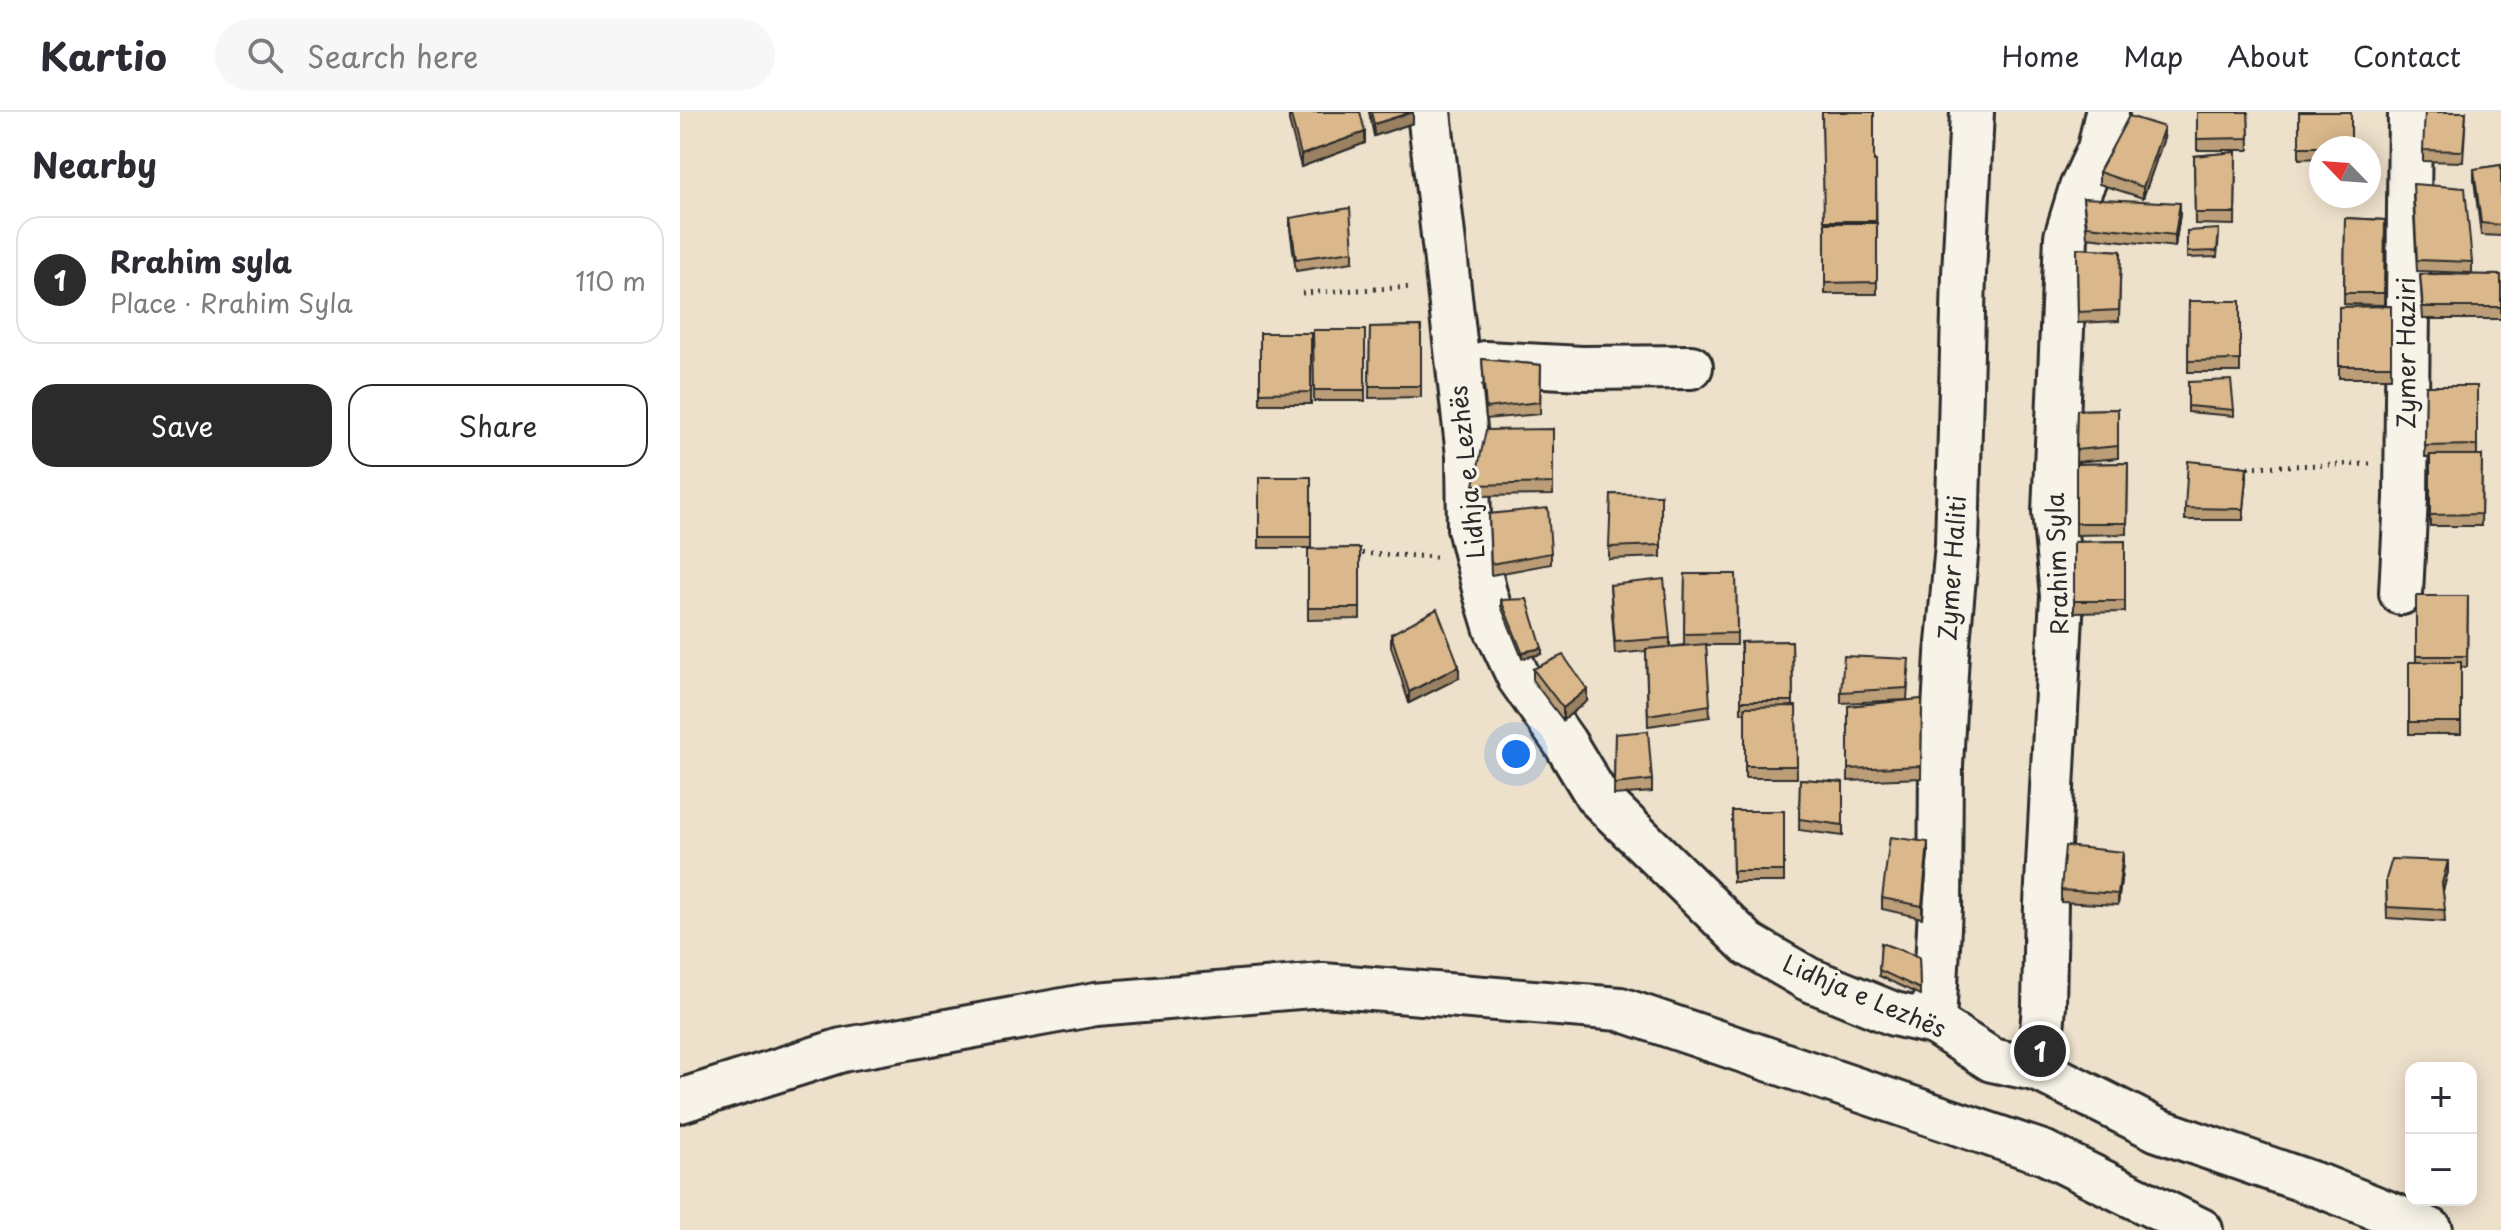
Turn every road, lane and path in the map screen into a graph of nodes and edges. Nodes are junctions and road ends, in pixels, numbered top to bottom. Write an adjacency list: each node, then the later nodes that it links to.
1 (1429, 112): 5 (street, Lidhja e Lezhës)
2 (1972, 112): 14 (street, Zymer Haliti)
3 (2107, 112): 15 (street, Rrahim Syla)
4 (2410, 112): 9 (street, Zymer Haziri)
5 (1449, 285): 6 (path); 7 (street, Lidhja e Lezhës)
6 (1302, 293)
7 (1456, 361): 8 (street, Lidhja e Lezhës); 12 (street, Lidhja e Lezhës)
8 (1691, 367)
9 (2407, 463): 10 (path); 13 (street, Zymer Haziri)
10 (2231, 467)
11 (1344, 552): 12 (path)
12 (1477, 560): 14 (street, Lidhja e Lezhës)
13 (2401, 593)
14 (1934, 1023): 15 (street, Lidhja e Lezhës)
15 (2039, 1070): 18 (street, Lidhja e Lezhës)
16 (680, 1101): 17 (street)
17 (2201, 1230)
18 (2431, 1230)

